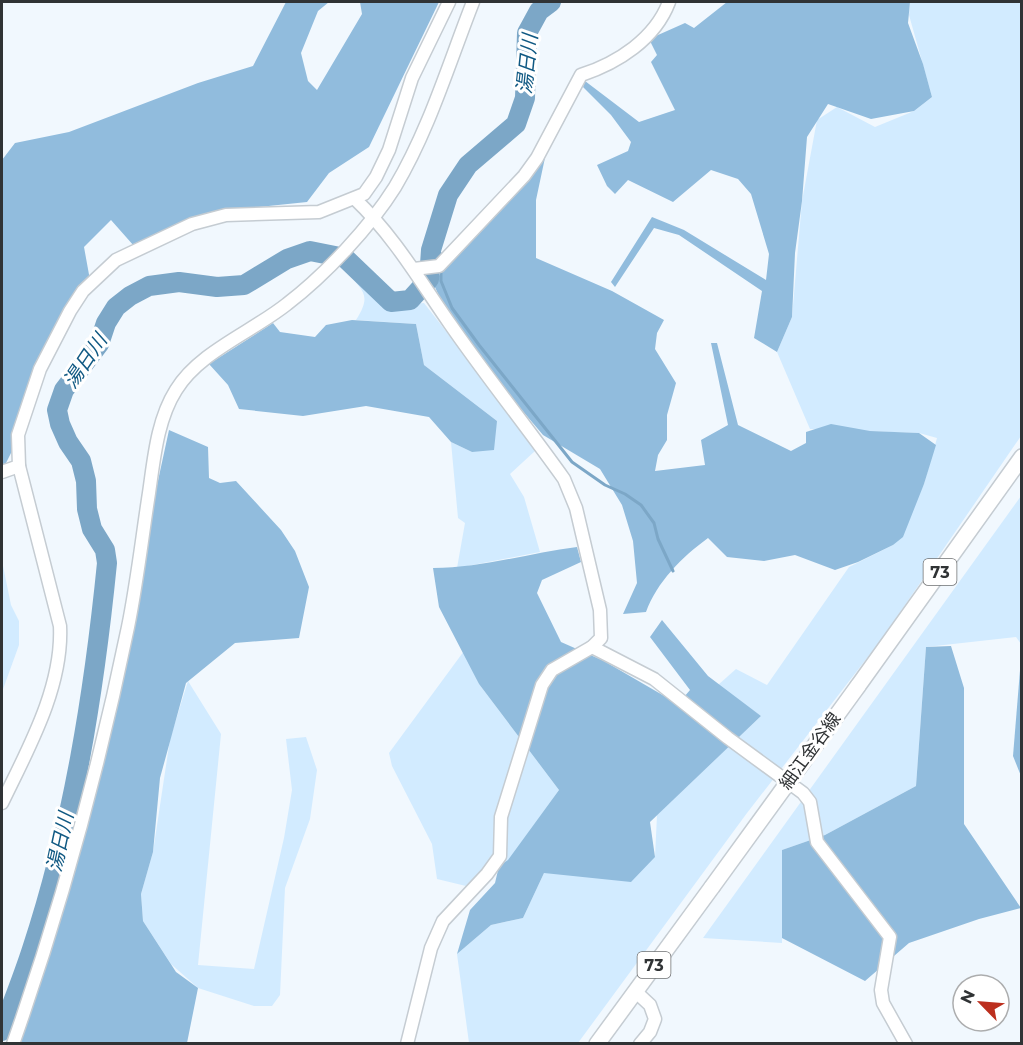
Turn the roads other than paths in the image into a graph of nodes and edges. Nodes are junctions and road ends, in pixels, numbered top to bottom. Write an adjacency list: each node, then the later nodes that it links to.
1 (449, 2): 4 (street)
2 (473, 2): 5 (street)
3 (669, 2): 6 (street)
4 (356, 199): 5 (street); 8 (street)
5 (374, 217): 6 (street); 13 (street)
6 (414, 269): 10 (street)
7 (1022, 458): 12 (main road, 細江金谷線 / 73, bridge)
8 (19, 466): 9 (street); 11 (street)
9 (2, 472)
10 (592, 647): 14 (street); 17 (street)
11 (2, 803)
12 (635, 991): 15 (main road, 細江金谷線 / 73); 16 (street)
13 (13, 1044)
14 (407, 1044)
15 (597, 1044)
16 (640, 1044)
17 (906, 1044)

